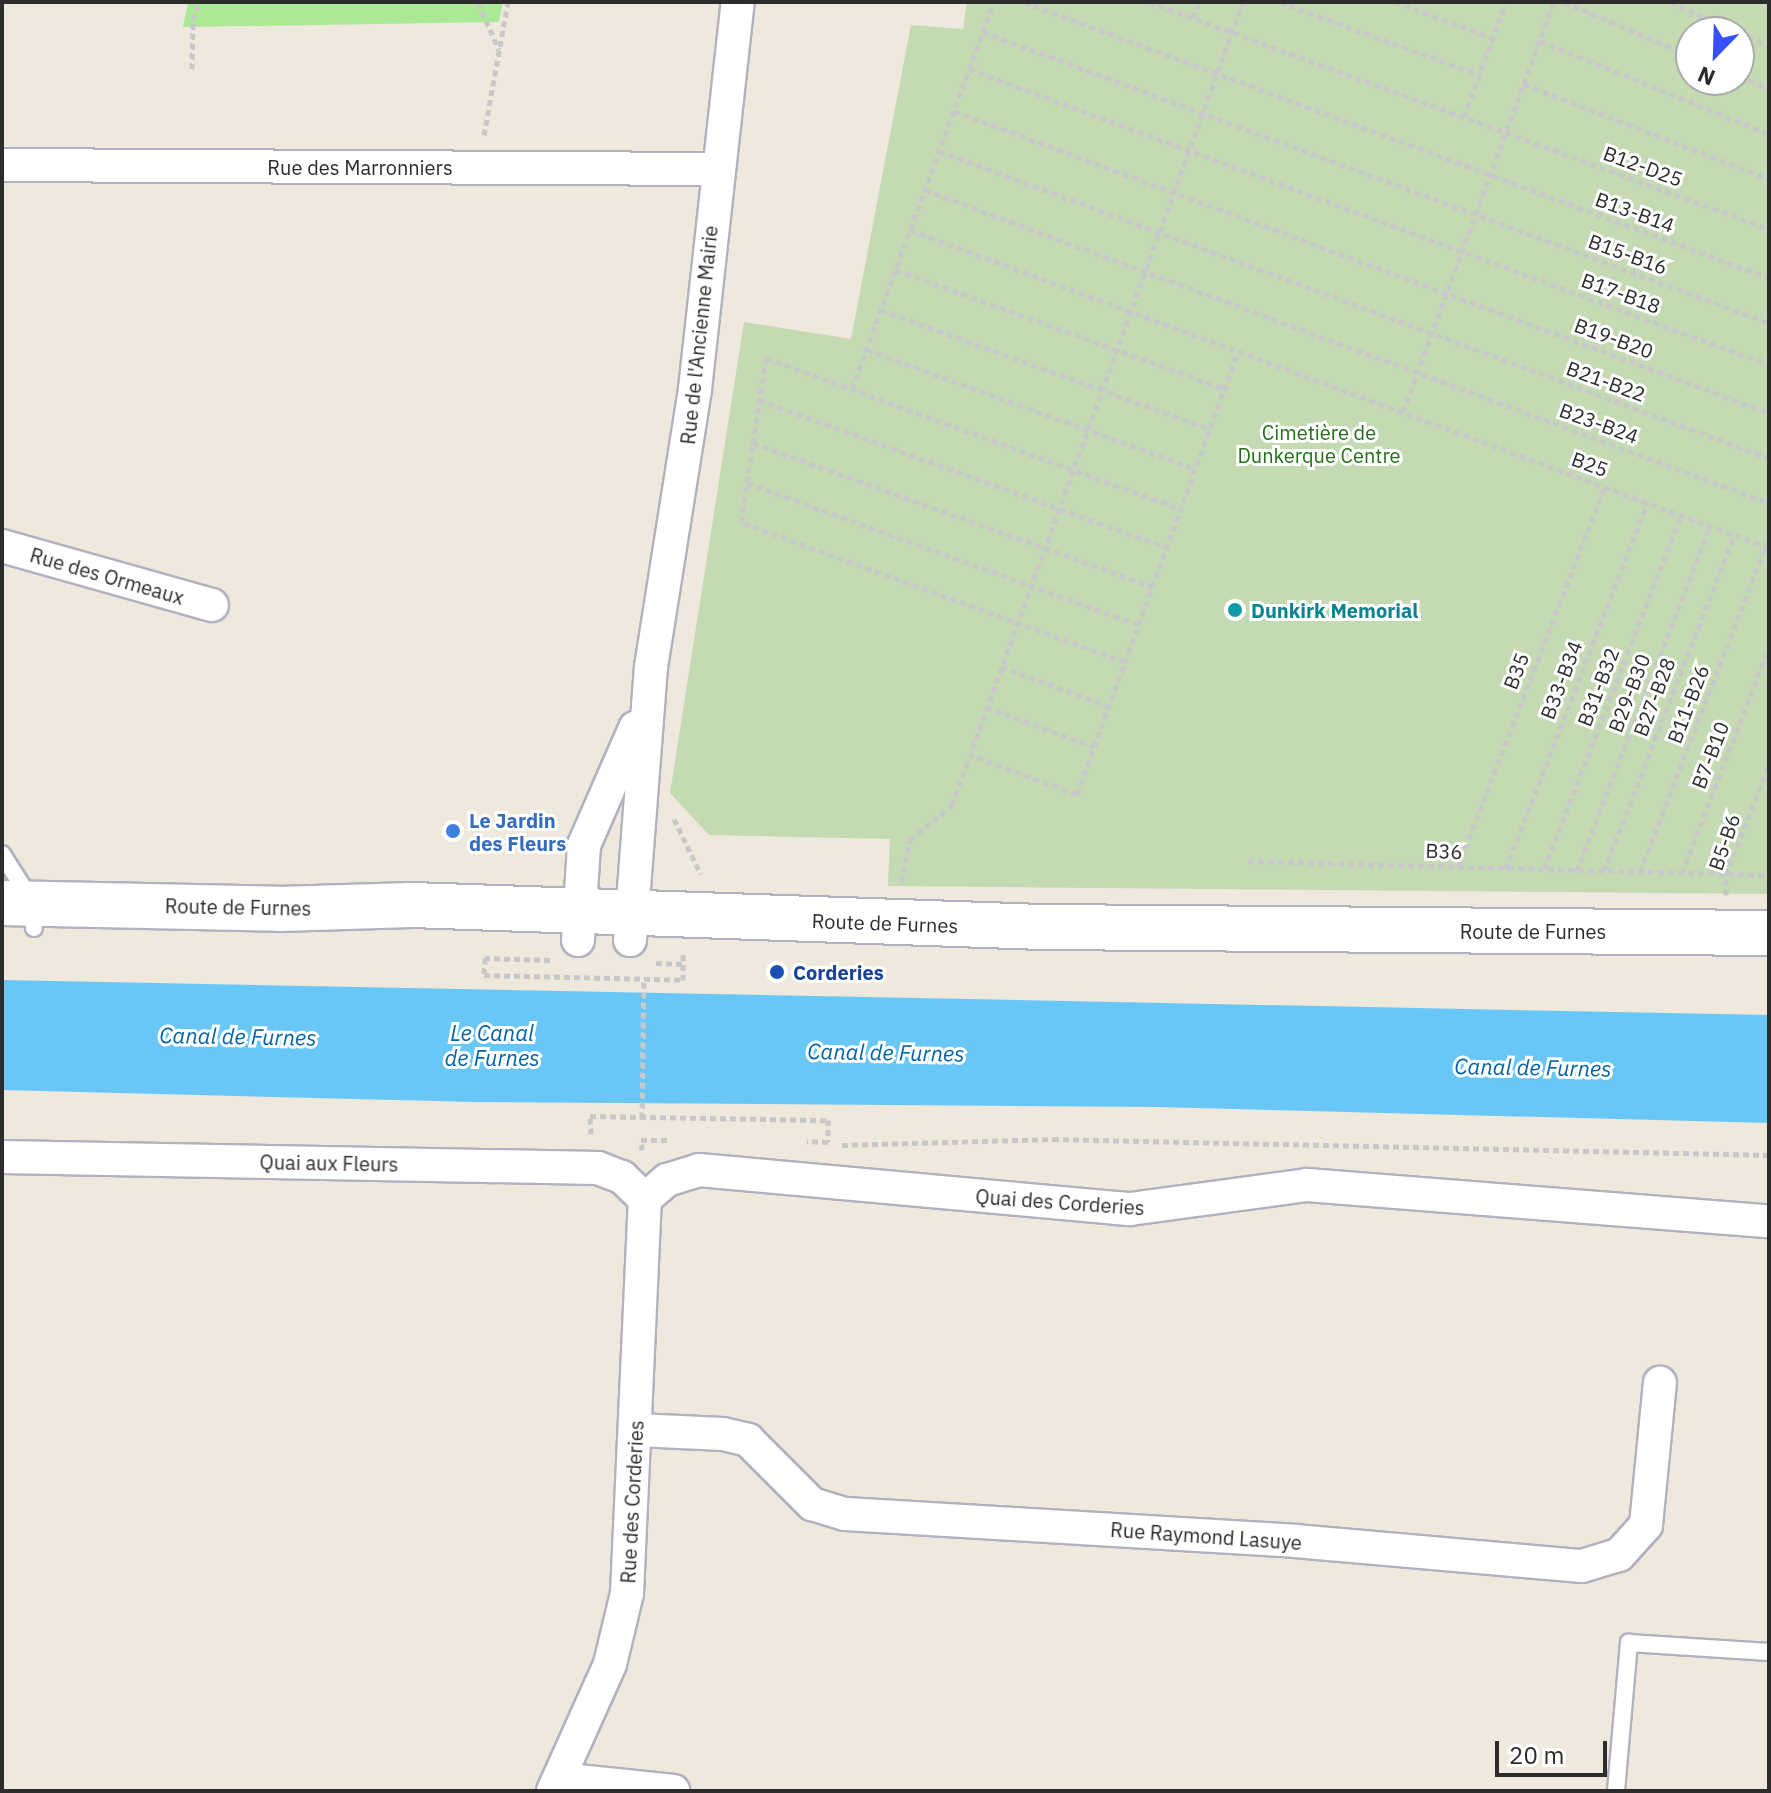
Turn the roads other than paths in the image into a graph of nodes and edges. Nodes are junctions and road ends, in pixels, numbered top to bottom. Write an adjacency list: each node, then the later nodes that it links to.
1 (738, 2): 3 (street, Rue de l'Ancienne Mairie)
2 (2, 165): 3 (street, Rue des Marronniers)
3 (717, 169): 6 (street, Rue de l'Ancienne Mairie)
4 (2, 546): 5 (street, Rue des Ormeaux)
5 (212, 605)
6 (651, 667): 9 (street, Rue de l'Ancienne Mairie); 11 (street, Rue de l'Ancienne Mairie)
7 (2, 854): 8 (lane)
8 (18, 915): 9 (main road, Route de Furnes)
9 (578, 925): 11 (main road, Route de Furnes)
10 (1748, 933): 11 (main road, Route de Furnes)
11 (636, 944): 12 (main road, Route de Furnes)
12 (1769, 957)
13 (2, 1157): 14 (street, Quai aux Fleurs)
14 (645, 1199): 15 (street, Quai des Corderies); 17 (street, Rue des Corderies)
15 (1769, 1221)
16 (1660, 1383): 17 (street, Rue Raymond Lasuye)
17 (637, 1430): 19 (street, Rue des Corderies)
18 (1769, 1652): 21 (lane)
19 (556, 1785): 20 (street)
20 (673, 1791)
21 (1616, 1791)

